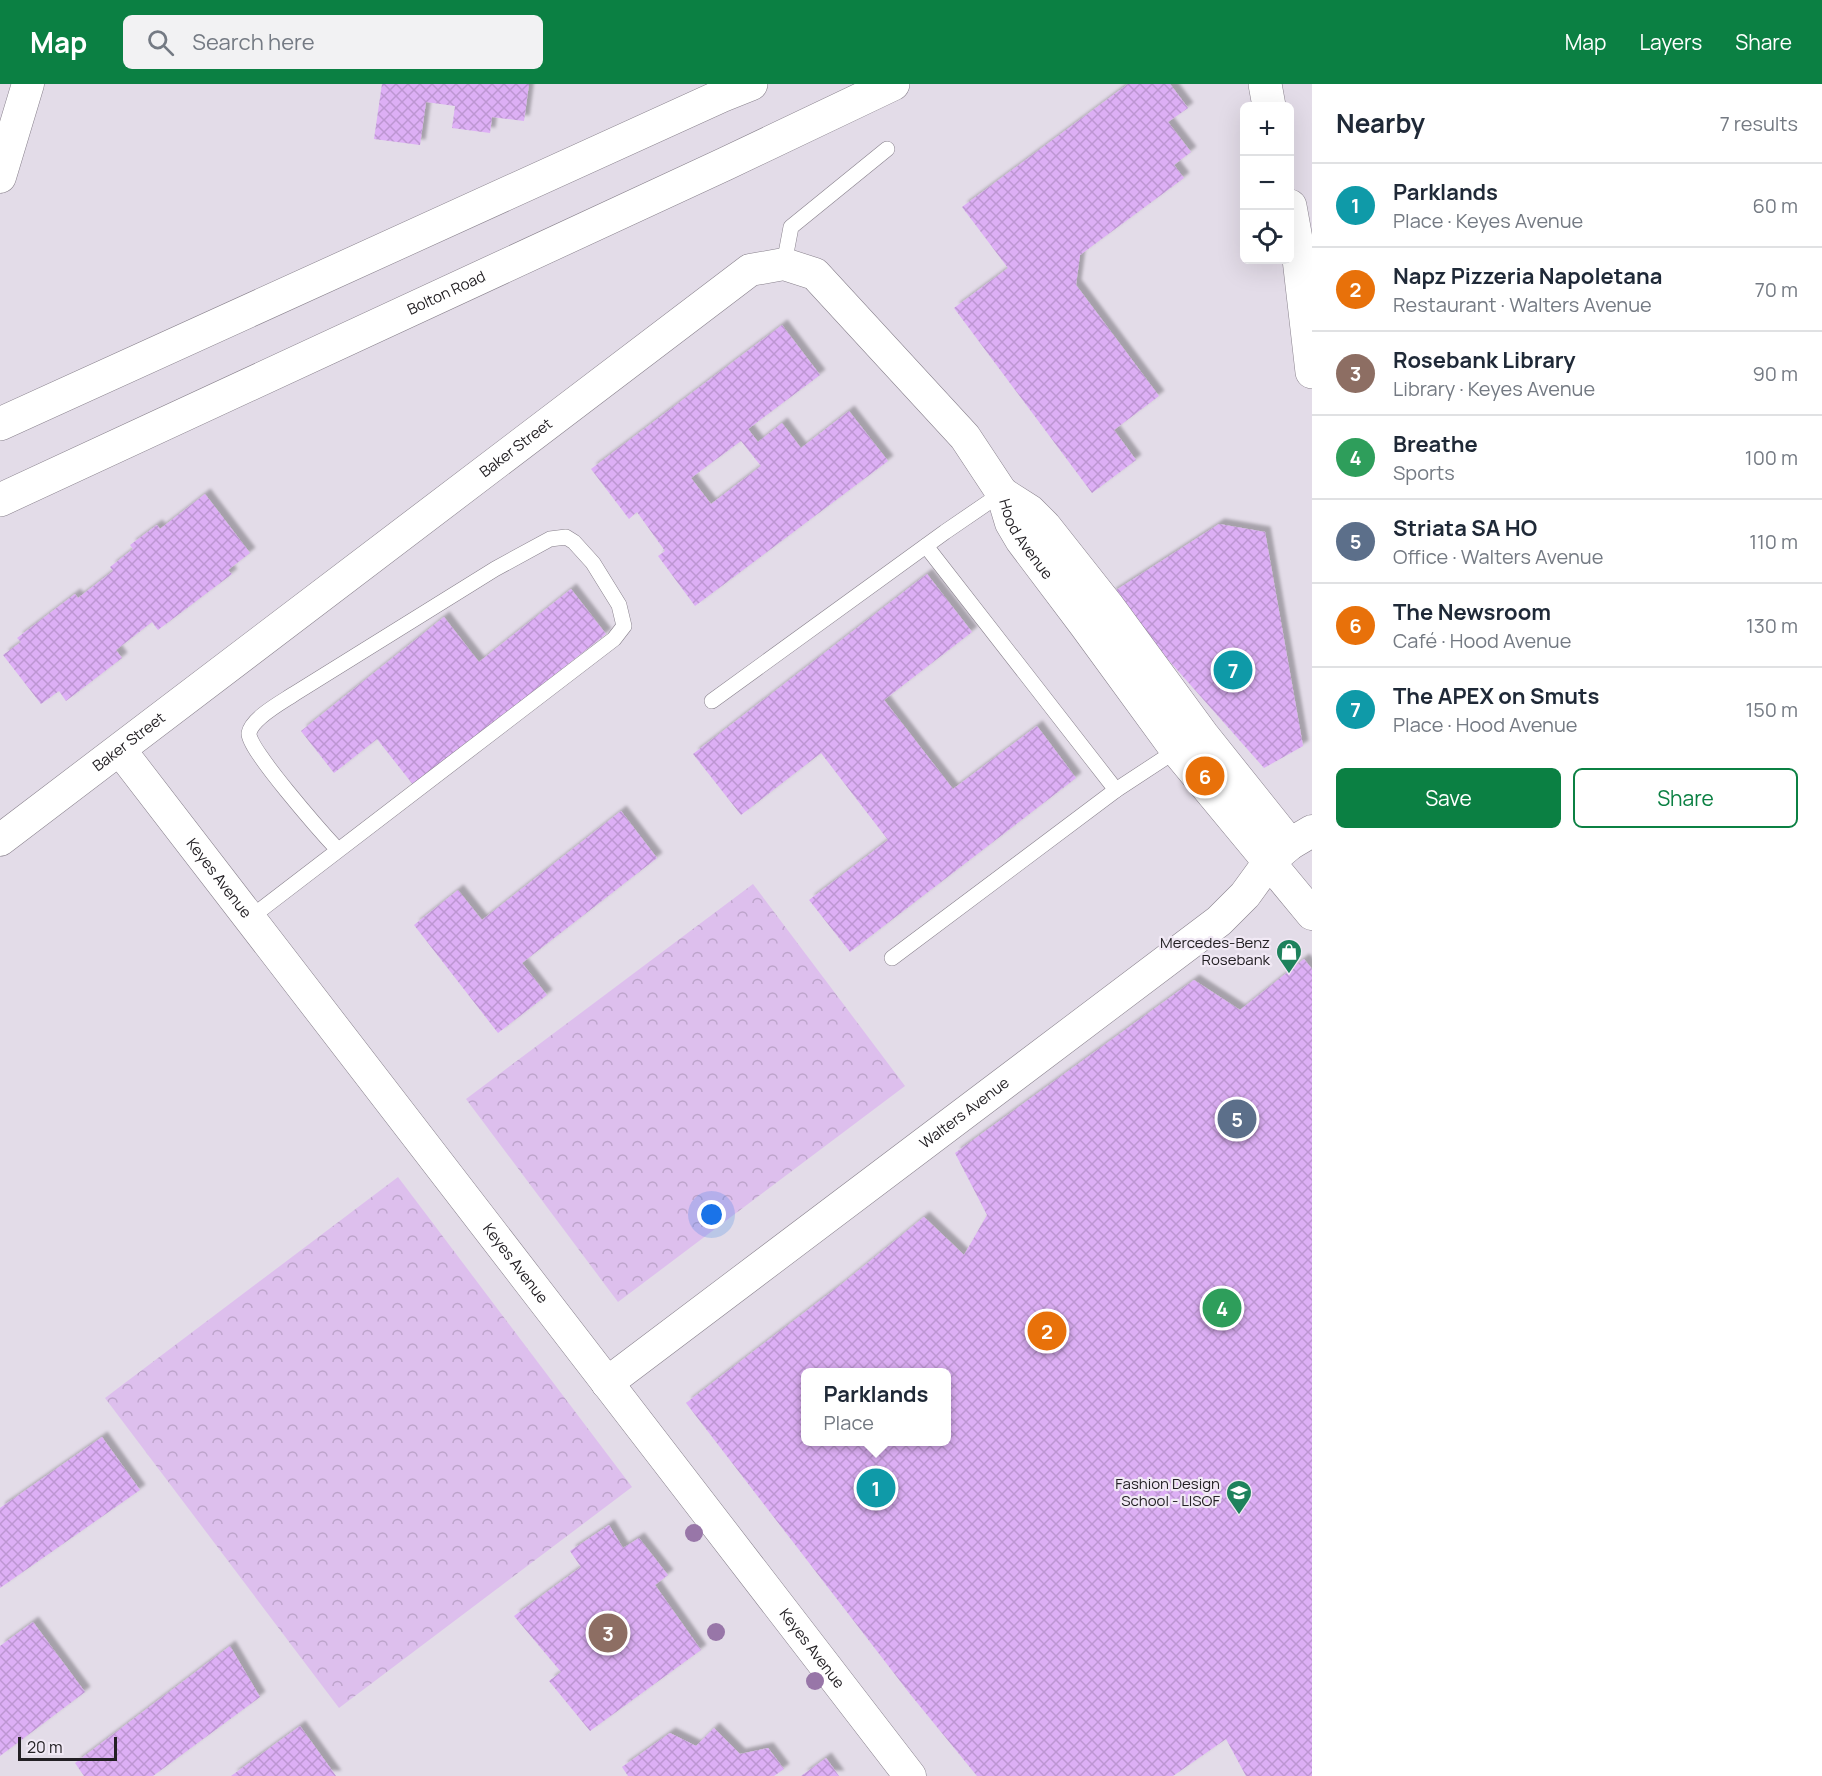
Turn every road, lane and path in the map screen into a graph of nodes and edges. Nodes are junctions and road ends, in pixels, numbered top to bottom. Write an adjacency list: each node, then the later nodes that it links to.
1 (28, 84): 8 (street)
2 (751, 84): 5 (main road)
3 (893, 84): 14 (main road, Bolton Road)
4 (1265, 84): 6 (main road)
5 (719, 90): 12 (main road)
6 (1268, 102)
7 (887, 149): 10 (lane)
8 (0, 177)
9 (1291, 210): 11 (main road)
10 (784, 264): 13 (street, Baker Street); 19 (street, Baker Street)
11 (1312, 372)
12 (0, 424)
13 (1002, 493): 15 (lane); 16 (street, Hood Avenue)
14 (0, 500)
15 (926, 546): 17 (lane); 21 (lane)
16 (1097, 616): 18 (street, Hood Avenue); 20 (street, Hood Avenue)
17 (712, 701)
18 (1203, 735): 20 (lane); 23 (street, Hood Avenue)
19 (120, 750): 22 (street, Baker Street); 26 (street, Keyes Avenue)
20 (1177, 751): 21 (lane); 23 (street, Hood Avenue)
21 (1116, 790): 27 (lane)
22 (0, 840)
23 (1291, 846): 25 (street, Hood Avenue); 28 (street, Walters Avenue)
24 (338, 850): 24 (lane); 26 (lane)
25 (1312, 914)
26 (250, 918): 28 (street, Keyes Avenue)
27 (892, 958)
28 (608, 1383): 29 (street, Keyes Avenue)
29 (910, 1776)

